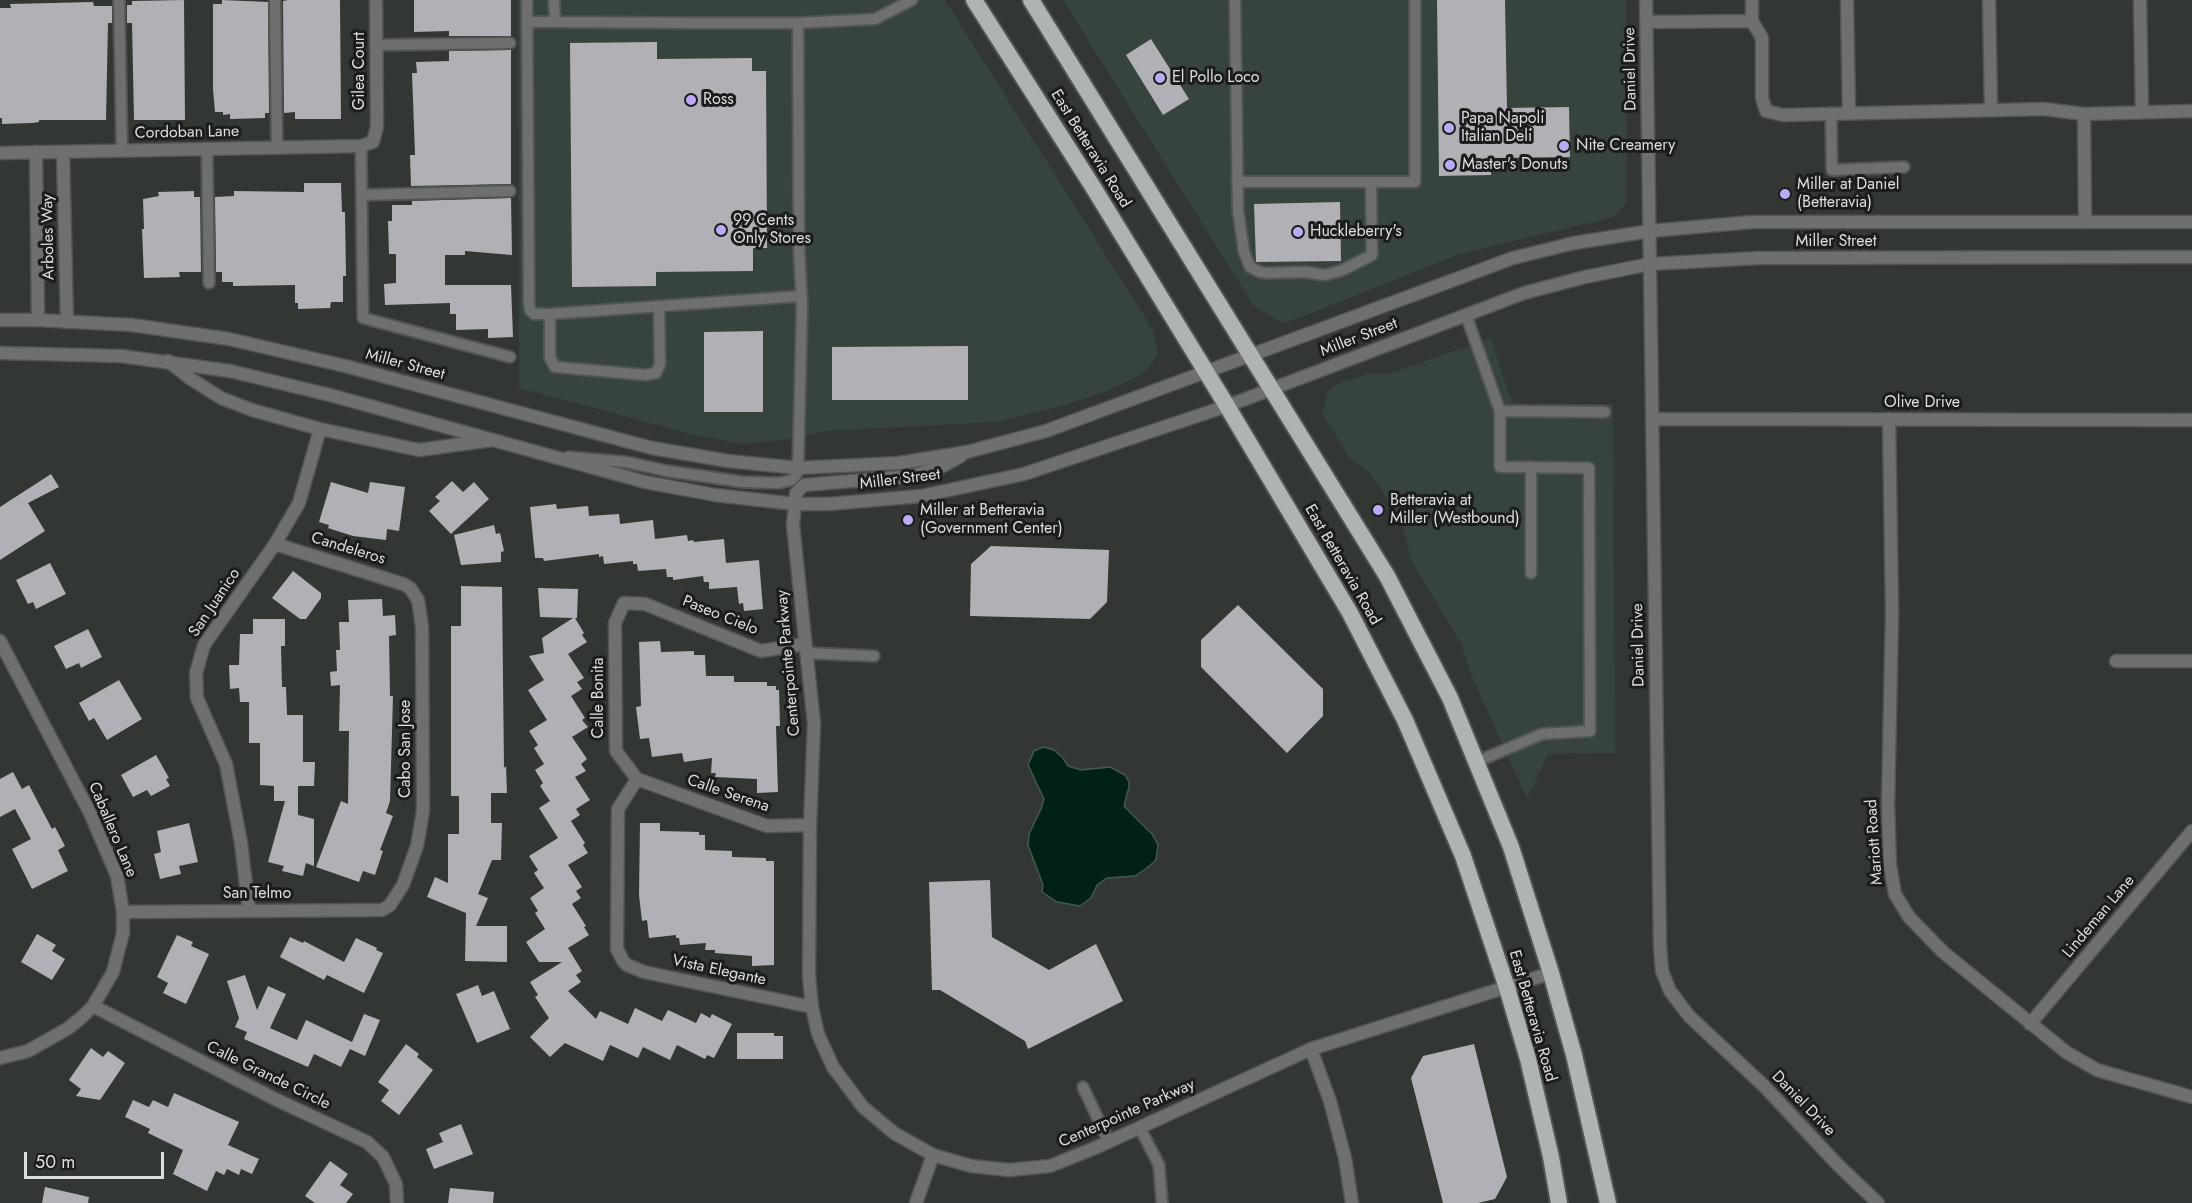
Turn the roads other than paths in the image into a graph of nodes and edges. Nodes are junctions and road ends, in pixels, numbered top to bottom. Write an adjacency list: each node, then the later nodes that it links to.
1 (119, 0): 32 (lane)
2 (275, 0): 30 (lane)
3 (376, 0): 22 (street, Gilea Court)
4 (527, 0): 17 (lane)
5 (554, 0): 18 (lane)
6 (912, 0): 20 (lane)
7 (974, 0): 58 (highway, East Betteravia Road)
8 (1031, 0): 55 (highway, East Betteravia Road)
9 (1235, 0): 37 (lane)
10 (1415, 0): 38 (lane)
11 (1646, 0): 19 (street, Daniel Drive)
12 (1752, 0): 16 (street)
13 (1847, 0): 27 (street)
14 (1989, 0): 23 (street)
15 (2140, 0): 25 (street)
16 (1752, 21): 19 (street); 26 (street)
17 (527, 22): 18 (lane); 49 (lane)
18 (555, 22): 20 (lane)
19 (1647, 22): 43 (street, Daniel Drive)
20 (798, 23): 47 (lane)
21 (510, 43): 22 (lane)
22 (376, 45): 29 (street, Gilea Court)
23 (1991, 110): 27 (street); 28 (street)
24 (2192, 111): 25 (street)
25 (2142, 112): 28 (street)
26 (1831, 113): 27 (street); 36 (lane)
27 (1849, 113)
28 (2084, 114): 41 (street)
29 (367, 144): 30 (street, Cordoban Lane); 40 (lane)
30 (277, 148): 31 (street, Cordoban Lane)
31 (207, 149): 32 (street, Cordoban Lane); 46 (lane)
32 (122, 151): 34 (street, Cordoban Lane)
33 (36, 152): 34 (street, Cordoban Lane); 35 (street, Cordoban Lane); 51 (street, Arboles Way)
34 (63, 152): 53 (street, Arboles Way)
35 (0, 153)
36 (1904, 167)
37 (1237, 182): 38 (lane); 38 (lane)
38 (1371, 182)
39 (510, 191): 40 (lane)
40 (362, 195): 56 (lane)
41 (2085, 222): 42 (street, Miller Street); 43 (street, Miller Street)
42 (2192, 222)
43 (1650, 231): 45 (street, Daniel Drive); 55 (street, Miller Street)
44 (2192, 257): 45 (street, Miller Street)
45 (1650, 264): 50 (street, Miller Street); 63 (street, Daniel Drive)
46 (210, 283)
47 (802, 296): 48 (lane); 70 (lane)
48 (659, 306): 49 (lane); 49 (lane)
49 (550, 314)
50 (1466, 315): 59 (street, Miller Street); 61 (lane)
51 (38, 320): 52 (street, Miller Street); 53 (street, Miller Street)
52 (0, 321)
53 (67, 322): 70 (street, Miller Street)
54 (0, 353): 57 (street, Miller Street)
55 (1252, 356): 58 (street, Miller Street); 59 (highway, East Betteravia Road)
56 (510, 357)
57 (168, 361): 66 (street, Miller Street); 67 (street, Miller Street)
58 (1206, 373): 60 (highway, East Betteravia Road); 68 (street, Miller Street)
59 (1272, 389): 60 (street, Miller Street); 82 (highway, East Betteravia Road)
60 (1227, 406): 72 (street, Miller Street); 90 (highway, East Betteravia Road)
61 (1500, 411): 62 (lane); 71 (lane)
62 (1605, 412)
63 (1653, 419): 64 (street, Olive Drive); 107 (street, Daniel Drive)
64 (1889, 419): 65 (street, Olive Drive); 93 (street, Mariott Road)
65 (2192, 420)
66 (320, 429): 67 (street, Miller Street); 73 (street, San Juanico)
67 (495, 440): 69 (street, Miller Street)
68 (967, 452): 70 (street, Miller Street); 72 (street)
69 (553, 455): 70 (lane, Miller Street); 72 (street, Miller Street)
70 (798, 468)
71 (1531, 468): 74 (lane); 82 (lane)
72 (795, 504): 78 (street, Centerpointe Parkway)
73 (275, 544): 75 (street, Candeleros); 87 (street, San Juanico)
74 (1531, 573)
75 (410, 588): 86 (street, Cabo San Jose)
76 (624, 603): 78 (street, Paseo Cielo); 83 (street, Calle Bonita)
77 (0, 641): 88 (street, Caballero Lane)
78 (805, 648): 79 (lane); 84 (street, Centerpointe Parkway)
79 (874, 656)
80 (2116, 661): 81 (street)
81 (2192, 661)
82 (1476, 762): 89 (highway, East Betteravia Road)
83 (637, 779): 84 (street, Calle Serena); 92 (street, Vista Elegante)
84 (810, 825): 92 (street, Centerpointe Parkway)
85 (2192, 831): 93 (street, Lindeman Lane)
86 (390, 905): 87 (street, San Telmo)
87 (249, 910): 88 (street, San Telmo)
88 (123, 912): 91 (street, Caballero Lane)
89 (1551, 973): 90 (street, Centerpointe Parkway); 106 (highway, East Betteravia Road)
90 (1507, 988): 94 (street, Centerpointe Parkway); 105 (highway, East Betteravia Road)
91 (93, 1006): 95 (street, Caballero Lane); 101 (street, Calle Grande Circle)
92 (812, 1007): 100 (street, Centerpointe Parkway)
93 (2030, 1024): 97 (street, Mariott Road)
94 (1311, 1048): 98 (street, Centerpointe Parkway); 104 (street)
95 (0, 1058)
96 (1083, 1087): 99 (lane)
97 (2192, 1097)
98 (1140, 1128): 99 (street, Centerpointe Parkway); 103 (lane)
99 (1109, 1142): 100 (street, Centerpointe Parkway)
100 (933, 1155): 102 (street)
101 (398, 1203)
102 (916, 1203)
103 (1162, 1203)
104 (1352, 1203)
105 (1559, 1203)
106 (1608, 1203)
107 (1877, 1203)

